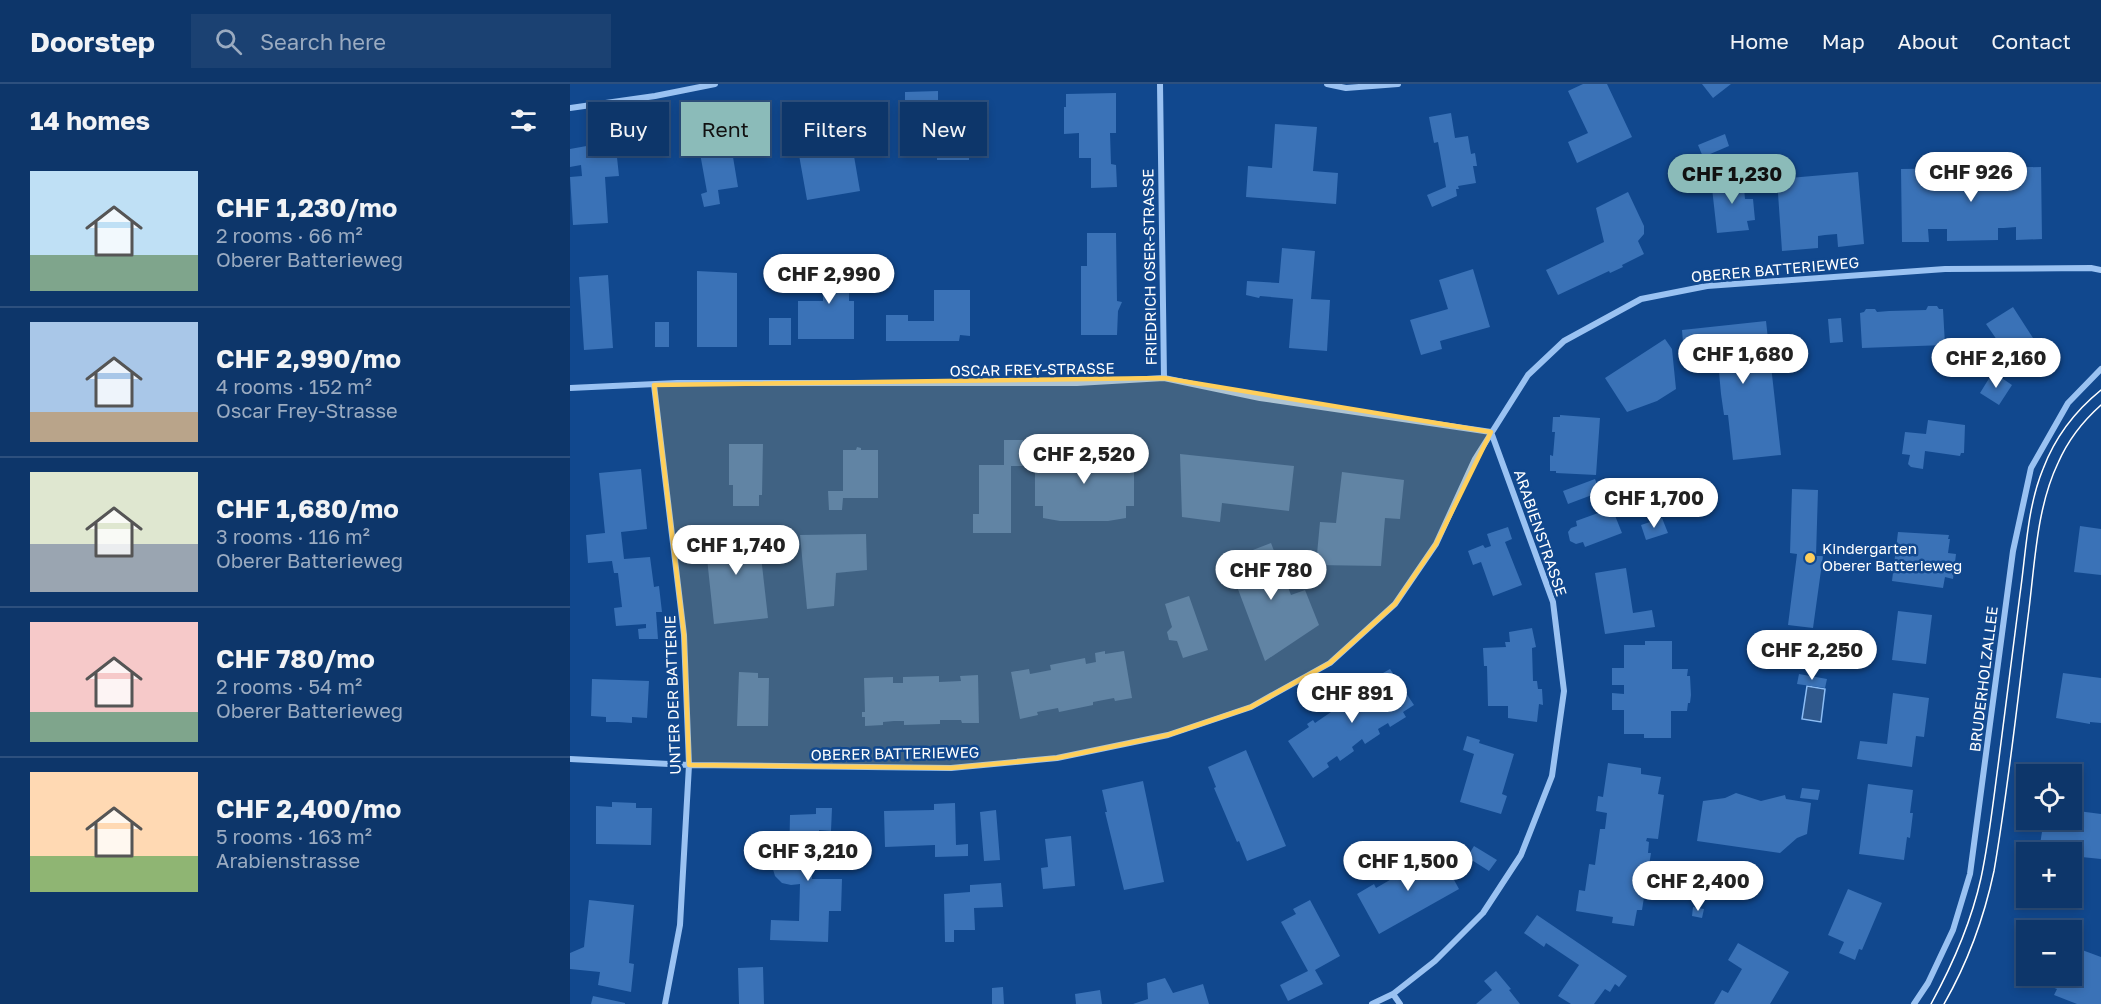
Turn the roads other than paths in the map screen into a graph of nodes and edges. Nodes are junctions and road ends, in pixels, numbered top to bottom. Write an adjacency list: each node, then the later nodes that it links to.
1 (715, 84): 5 (street)
2 (1160, 84): 8 (street, FRIEDRICH OSER-STRASSE)
3 (1327, 84): 4 (street)
4 (1398, 84)
5 (570, 108)
6 (2101, 270): 11 (street, OBERER BATTERIEWEG)
7 (2101, 369): 18 (street, BRUDERHOLZALLEE)
8 (1164, 378): 9 (street, OSCAR FREY-STRASSE); 11 (street, OSCAR FREY-STRASSE)
9 (654, 385): 10 (street, OSCAR FREY-STRASSE); 13 (street, UNTER DER BATTERIE)
10 (570, 388)
11 (1491, 432): 13 (street, OBERER BATTERIEWEG); 14 (street, ARABIENSTRASSE)
12 (570, 759): 13 (street, OBERER BATTERIEWEG)
13 (689, 765): 15 (street, UNTER DER BATTERIE)
14 (1393, 994): 16 (street, ARABIENSTRASSE); 17 (street)
15 (665, 1004)
16 (1372, 1004)
17 (1400, 1004)
18 (1914, 1004)

